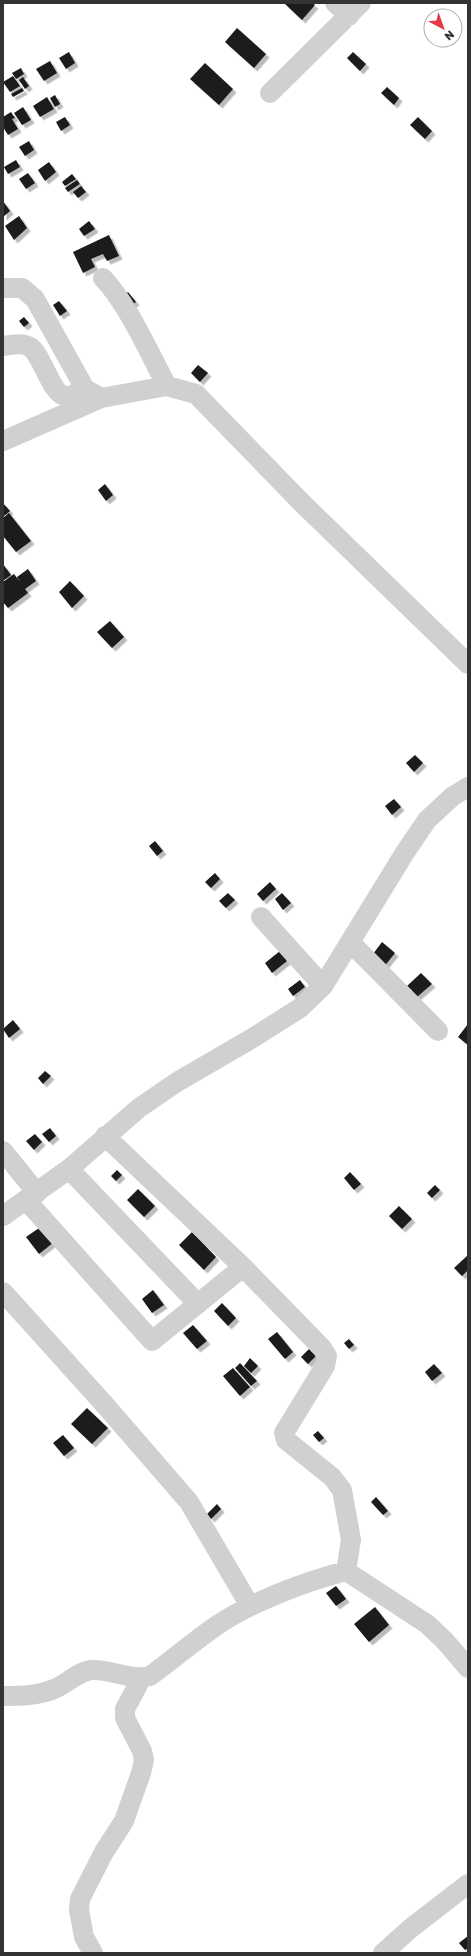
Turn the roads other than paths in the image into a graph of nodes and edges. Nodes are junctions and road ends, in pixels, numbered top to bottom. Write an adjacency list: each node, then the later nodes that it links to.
1 (348, 7): 2 (street)
2 (270, 93)
3 (103, 278): 6 (street)
4 (3, 288): 7 (street)
5 (3, 346): 7 (street)
6 (167, 386): 7 (street); 9 (street)
7 (93, 393): 8 (street)
8 (3, 441)
9 (468, 664)
10 (468, 787): 12 (street)
11 (261, 917): 13 (street)
12 (350, 942): 13 (street); 14 (street)
13 (323, 986): 15 (street)
14 (438, 1031)
15 (105, 1136): 17 (street); 20 (street)
16 (3, 1151): 18 (street)
17 (69, 1169): 18 (street); 22 (street)
18 (32, 1197): 19 (street); 22 (street)
19 (3, 1216)
20 (243, 1267): 22 (street); 23 (street)
21 (3, 1292): 24 (street)
22 (198, 1304)
23 (346, 1571): 24 (street); 25 (street)
24 (250, 1606): 26 (street)
25 (468, 1668)
26 (141, 1679): 27 (street); 29 (street)
27 (3, 1696)
28 (468, 1884): 30 (street)
29 (92, 1953)
30 (383, 1953)

